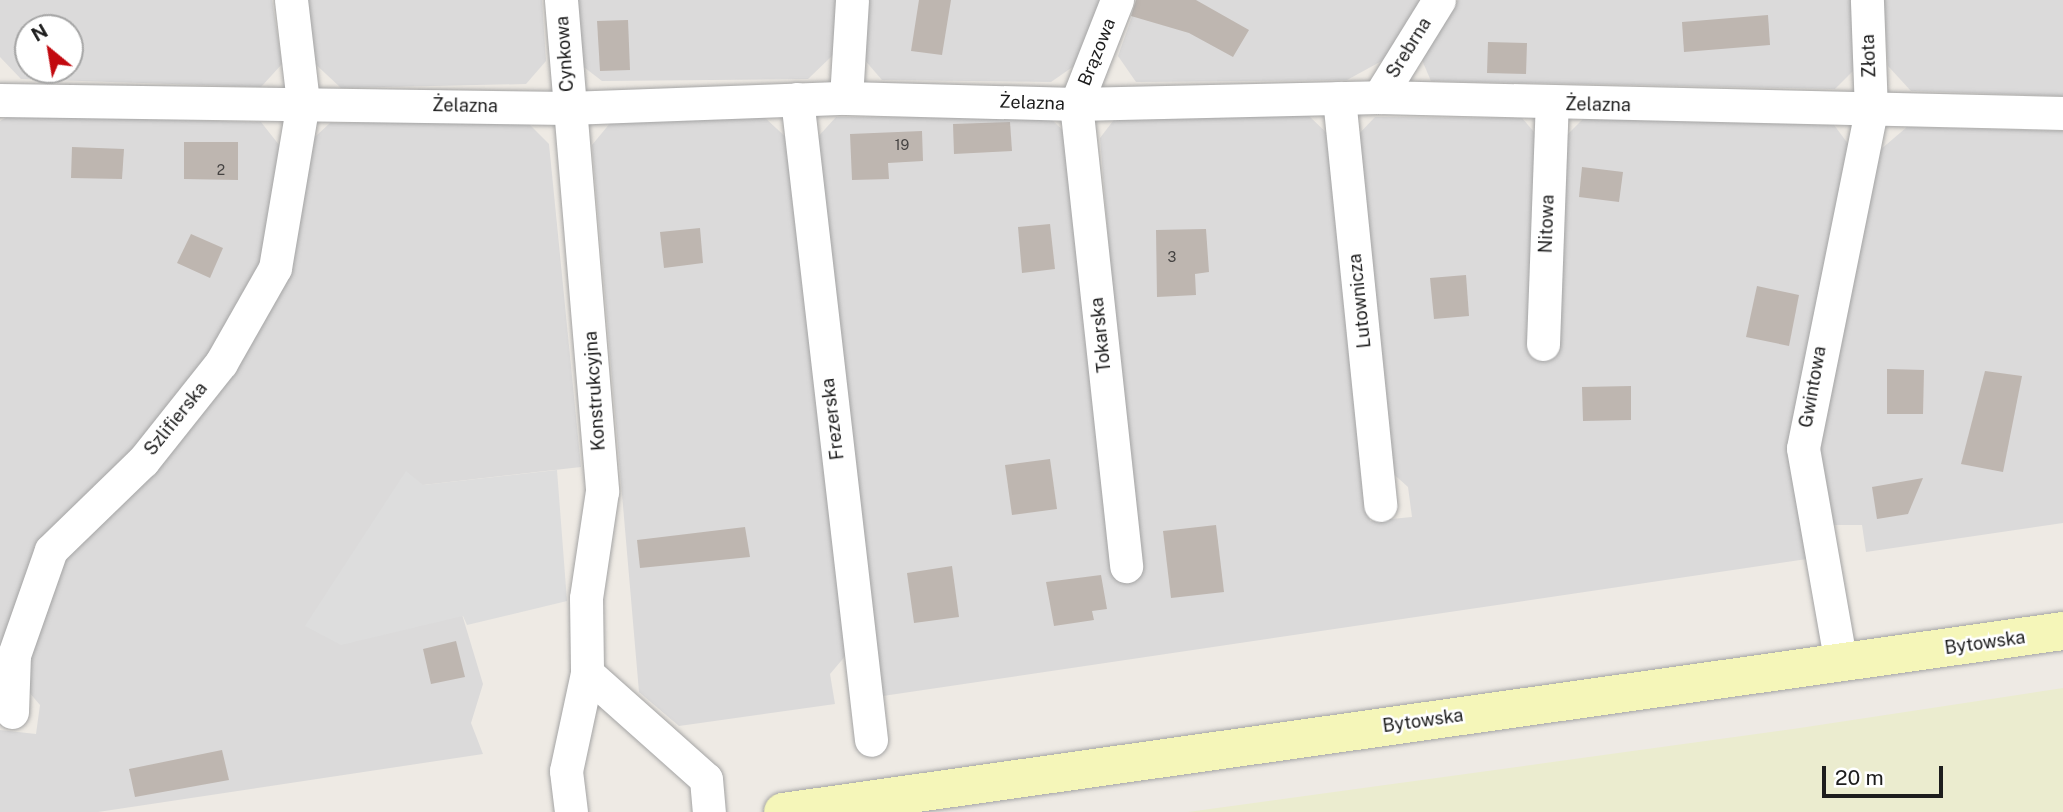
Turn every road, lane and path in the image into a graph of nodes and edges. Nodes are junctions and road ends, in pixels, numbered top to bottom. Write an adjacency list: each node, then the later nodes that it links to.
1 (291, 0): 12 (street, Szlifierska)
2 (561, 0): 15 (street, Cynkowa)
3 (852, 0): 8 (street)
4 (1117, 0): 13 (street, Brązowa)
5 (1439, 0): 7 (street, Srebrna)
6 (1867, 0): 16 (street, Złota)
7 (1379, 97): 9 (street, Żelazna); 14 (street, Żelazna)
8 (846, 98): 10 (street, Żelazna); 13 (street, Żelazna)
9 (1339, 98): 13 (street, Żelazna); 19 (street, Lutownicza)
10 (797, 99): 15 (street, Żelazna); 25 (street, Frezerska)
11 (0, 100): 12 (street, Żelazna)
12 (303, 102): 15 (street, Żelazna); 24 (street, Szlifierska)
13 (1076, 104): 20 (street, Tokarska)
14 (1552, 104): 16 (street, Żelazna); 18 (street, Nitowa)
15 (568, 108): 23 (street, Konstrukcyjna)
16 (1871, 111): 17 (street, Żelazna); 22 (street, Gwintowa)
17 (2063, 113)
18 (1543, 344)
19 (1380, 505)
20 (1126, 566)
21 (2063, 631): 22 (main road, Bytowska)
22 (1840, 664): 28 (main road, Bytowska)
23 (587, 673): 26 (street, Konstrukcyjna); 27 (street)
24 (12, 712)
25 (871, 740)
26 (571, 812)
27 (709, 812)
28 (783, 812)

